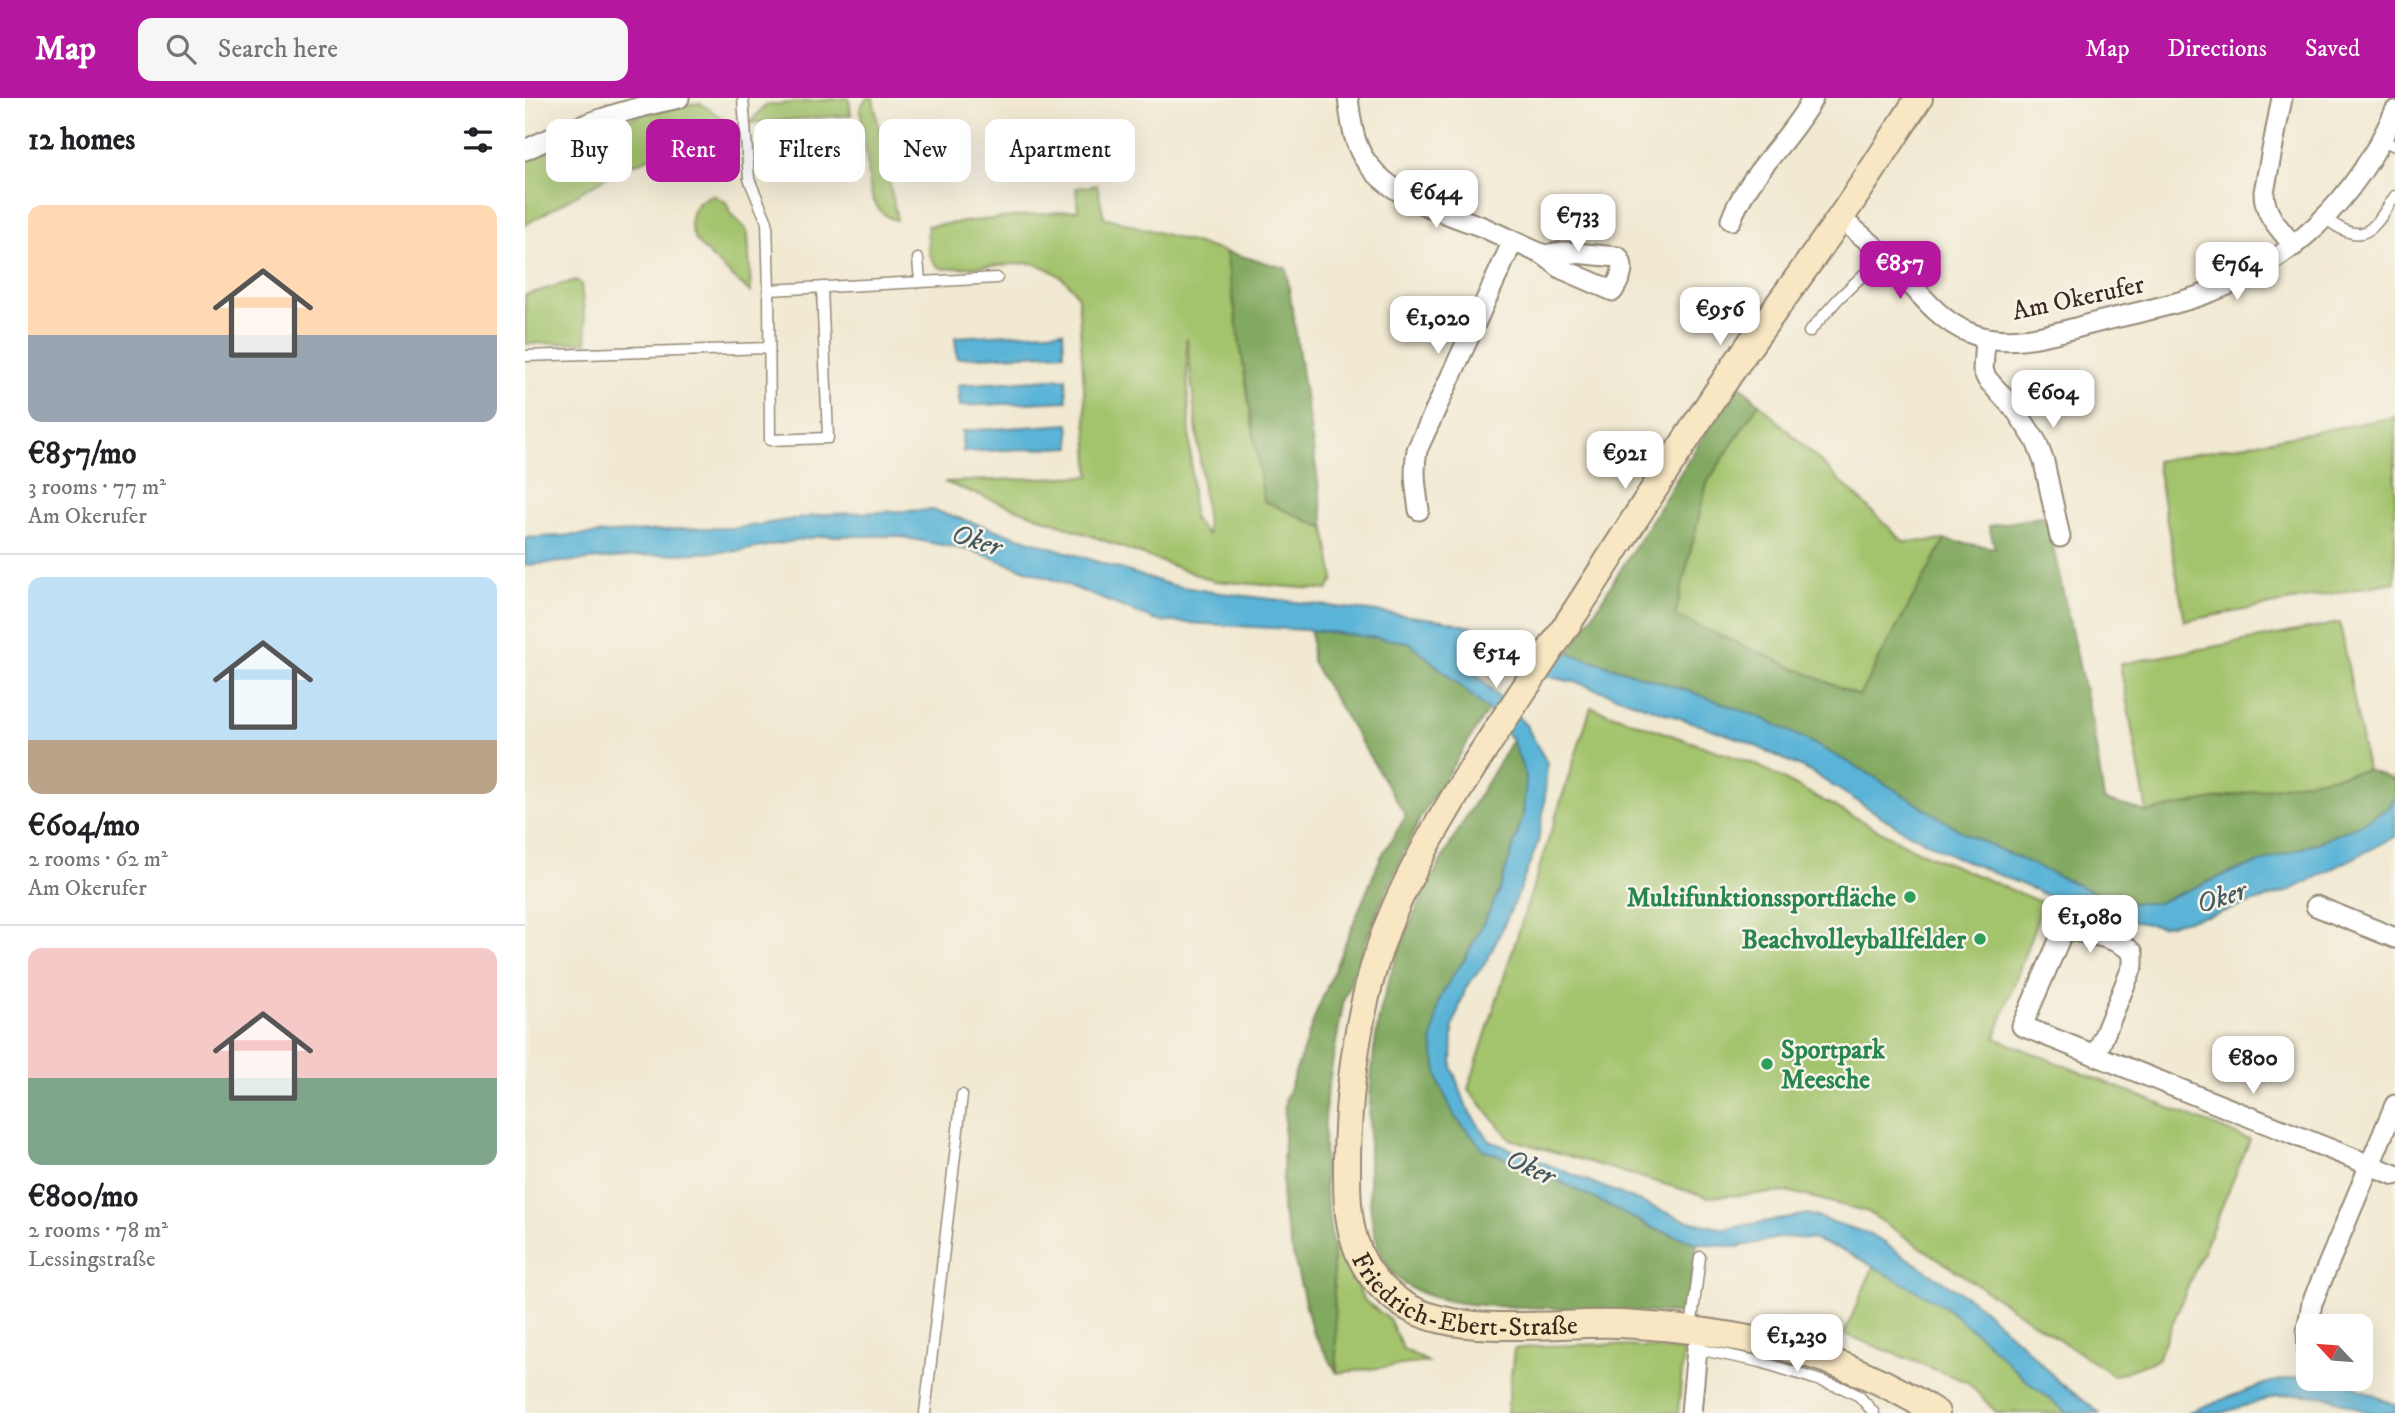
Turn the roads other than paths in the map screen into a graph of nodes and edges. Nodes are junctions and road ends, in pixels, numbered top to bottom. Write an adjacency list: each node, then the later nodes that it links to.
1 (679, 98): 9 (street)
2 (743, 98): 22 (lane)
3 (1348, 98): 14 (street)
4 (1813, 98): 13 (street)
5 (1919, 98): 11 (main road)
6 (2282, 98): 15 (street)
7 (2395, 111): 8 (street, Am Okerufer)
8 (2389, 143): 12 (street, Am Okerufer)
9 (525, 150)
10 (2395, 196): 12 (lane)
11 (1840, 218): 17 (street, Am Okerufer); 38 (main road, Friedrich-Ebert-Straße)
12 (2325, 218): 15 (street, Am Okerufer)
13 (1731, 220)
14 (1513, 241): 16 (street); 27 (street)
15 (2294, 246): 24 (street, Am Okerufer)
16 (1544, 255)
17 (1884, 256): 23 (lane); 24 (street, Am Okerufer)
18 (918, 259): 20 (lane)
19 (997, 278): 20 (lane)
20 (920, 281): 21 (lane)
21 (822, 287): 22 (lane); 25 (lane)
22 (769, 290): 25 (lane)
23 (1809, 332)
24 (1985, 339): 28 (street, Am Okerufer)
25 (768, 348): 26 (lane)
26 (525, 356)
27 (1419, 510)
28 (2060, 537)
29 (2316, 906): 30 (street)
30 (2395, 938)
31 (2096, 1055): 31 (street); 34 (street)
32 (962, 1095): 39 (lane)
33 (2395, 1105): 34 (street)
34 (2369, 1165): 35 (street); 37 (street)
35 (2395, 1175)
36 (1700, 1257): 38 (lane)
37 (2310, 1314)
38 (1694, 1339): 40 (street); 41 (lane); 42 (main road, Friedrich-Ebert-Straße)
39 (925, 1413)
40 (1691, 1413)
41 (1874, 1413)
42 (1936, 1413)

